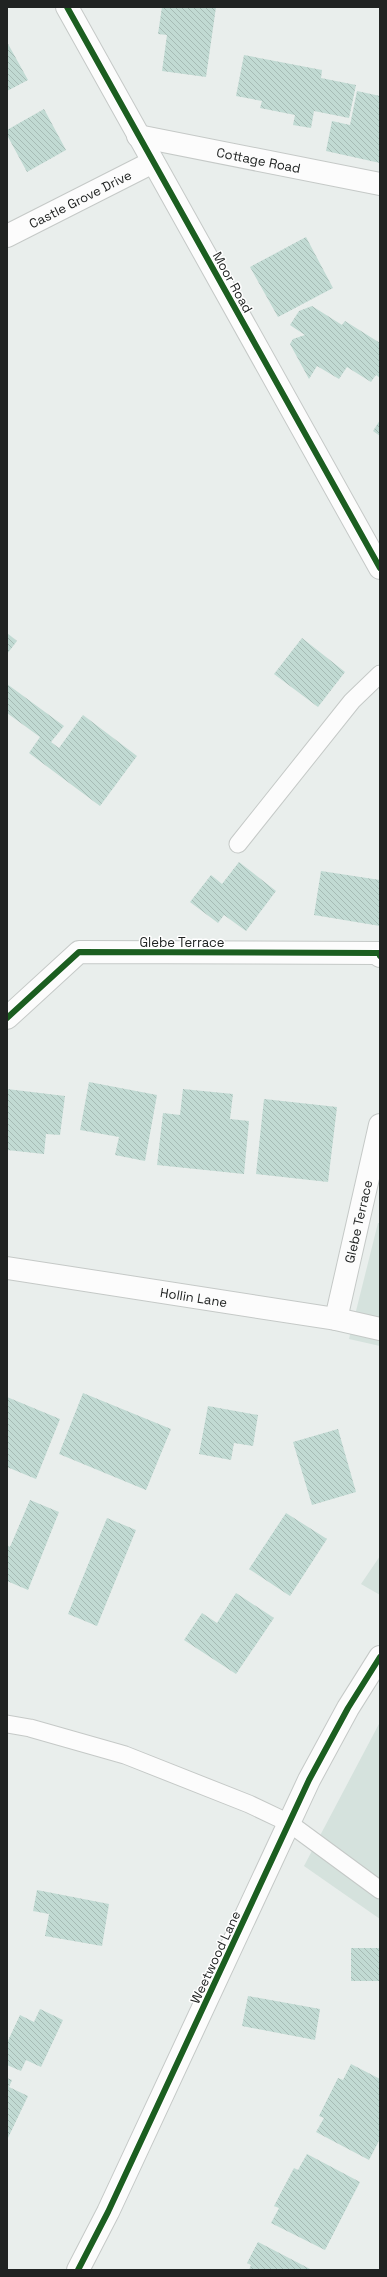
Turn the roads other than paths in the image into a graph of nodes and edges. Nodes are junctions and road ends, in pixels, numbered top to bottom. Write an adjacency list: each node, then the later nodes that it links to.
1 (67, 7): 2 (street, Moor Road)
2 (138, 136): 3 (street, Moor Road); 4 (street, Cottage Road)
3 (153, 162): 5 (street, Castle Grove Drive); 6 (street, Moor Road)
4 (380, 184)
5 (7, 236)
6 (380, 568)
7 (380, 674): 8 (lane)
8 (238, 844)
9 (380, 956): 10 (street, Glebe Terrace)
10 (7, 1018)
11 (380, 1125): 13 (street, Glebe Terrace)
12 (7, 1268): 13 (street, Hollin Lane)
13 (336, 1319): 14 (street, Hollin Lane)
14 (380, 1329)
15 (380, 1657): 17 (street, Weetwood Lane)
16 (7, 1724): 17 (lane)
17 (289, 1824): 18 (lane); 19 (street, Weetwood Lane)
18 (380, 1890)
19 (78, 2270)

